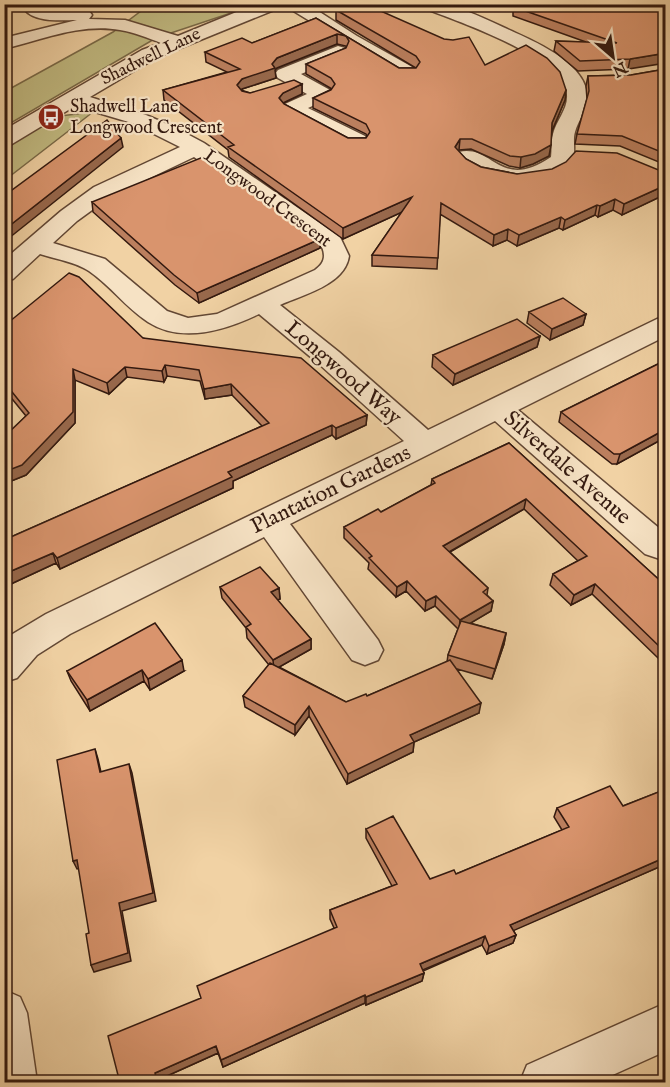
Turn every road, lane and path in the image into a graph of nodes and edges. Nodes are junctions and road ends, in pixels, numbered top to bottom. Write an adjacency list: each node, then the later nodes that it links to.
1 (33, 4): 6 (street)
2 (80, 4): 6 (street)
3 (290, 4): 11 (street)
4 (430, 4): 13 (street)
5 (267, 6): 7 (street, Shadwell Lane); 10 (street)
6 (101, 20): 7 (street); 9 (street)
7 (175, 41): 16 (street, Shadwell Lane)
8 (318, 41): 14 (street)
9 (4, 44)
10 (197, 51)
11 (407, 72)
12 (594, 78): 13 (street)
13 (572, 79): 20 (street)
14 (297, 80): 15 (street); 18 (street)
15 (269, 89)
16 (72, 98): 17 (street, Shadwell Lane); 19 (street, Longwood Crescent)
17 (4, 139)
18 (357, 141)
19 (196, 148): 21 (street); 23 (street, Longwood Crescent)
20 (467, 157)
21 (36, 245): 22 (street); 23 (street, Longwood Crescent)
22 (4, 274)
23 (261, 303): 26 (street, Longwood Way)
24 (666, 325): 25 (street, Plantation Gardens)
25 (498, 408): 26 (street, Plantation Gardens); 28 (street, Silverdale Avenue)
26 (425, 444): 27 (street, Plantation Gardens)
27 (268, 520): 29 (street); 30 (street, Plantation Gardens)
28 (666, 549)
29 (364, 650)
30 (4, 667)
31 (4, 1013): 33 (street)
32 (666, 1026): 34 (street)
33 (13, 1083)
34 (544, 1083)

